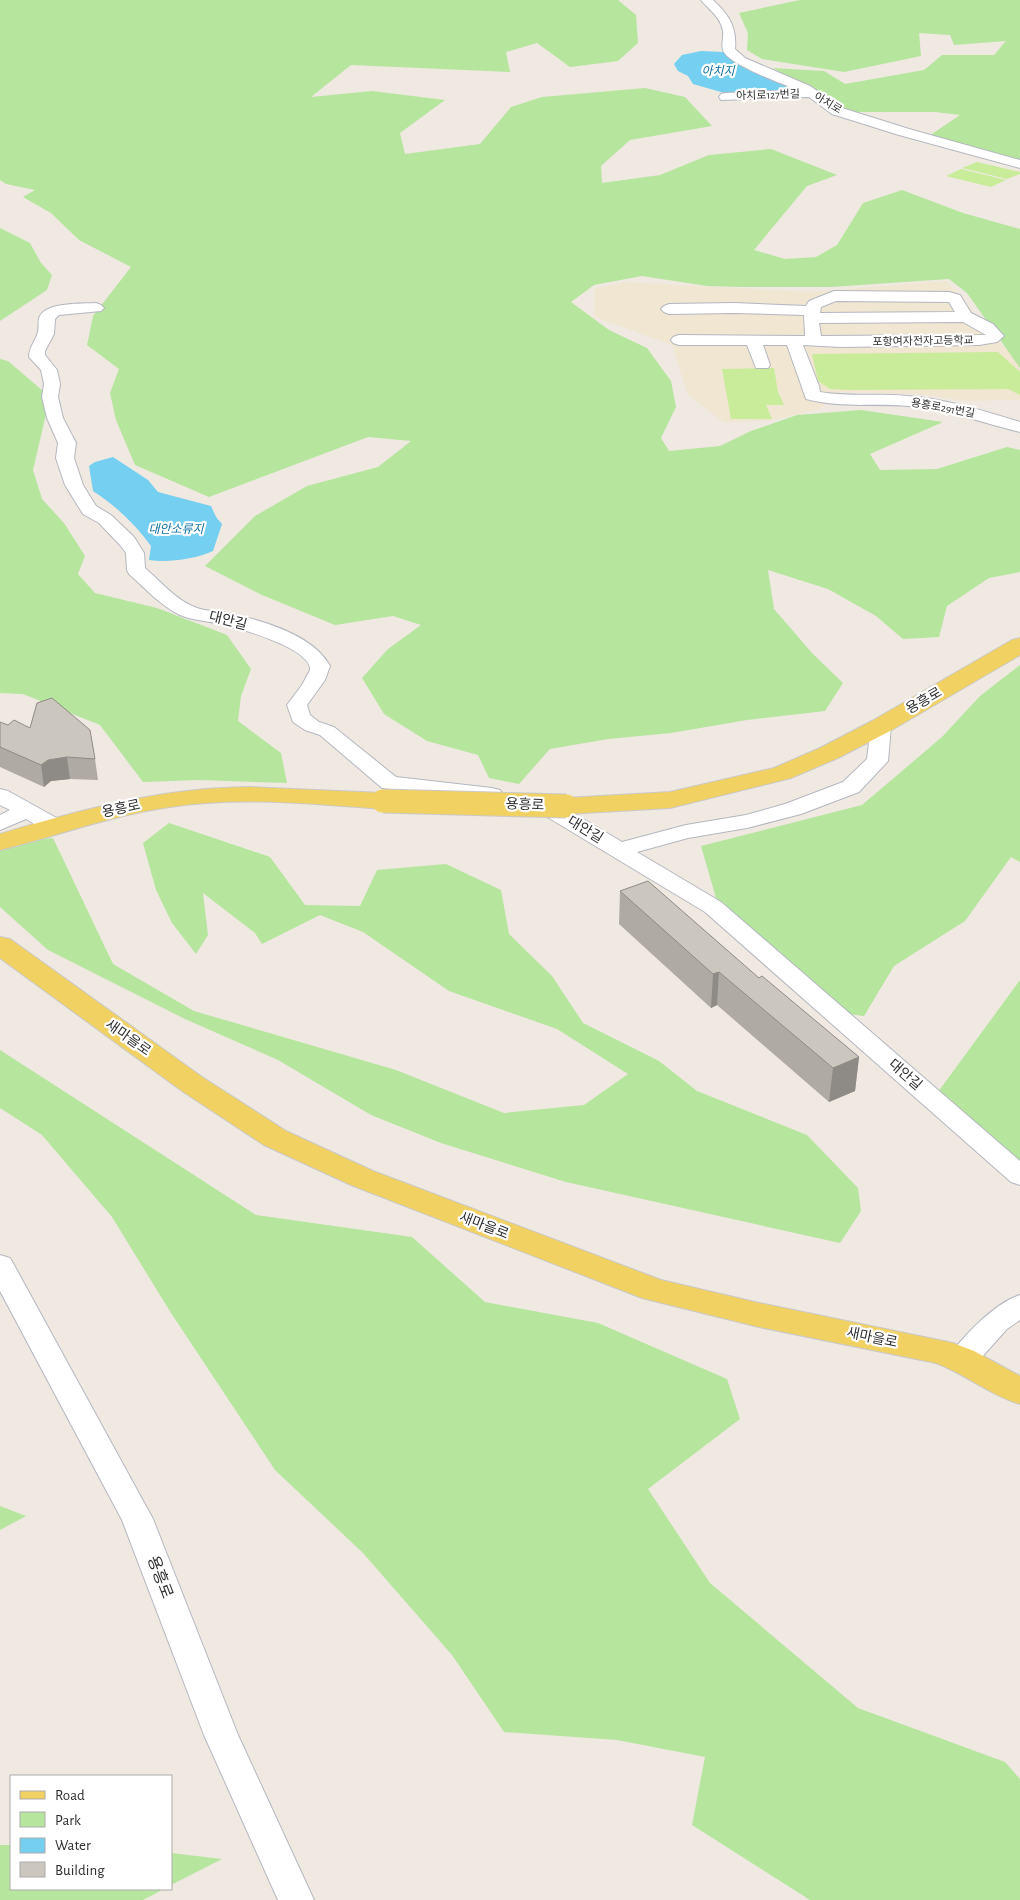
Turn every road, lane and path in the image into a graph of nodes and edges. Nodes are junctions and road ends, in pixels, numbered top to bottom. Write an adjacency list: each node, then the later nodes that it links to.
1 (707, 0): 2 (street, 아치로)
2 (811, 93): 3 (street, 아치로127번길); 4 (street, 아치로)
3 (725, 97)
4 (1020, 164)
5 (96, 308): 22 (street, 대안길)
6 (669, 309): 7 (street, 포항여자전자고등학교)
7 (812, 315): 8 (street, 포항여자전자고등학교); 8 (street, 포항여자전자고등학교); 12 (street)
8 (966, 317): 12 (street, 포항여자전자고등학교)
9 (679, 340): 10 (street, 포항여자전자고등학교)
10 (753, 340): 11 (street, 포항여자전자고등학교); 13 (street)
11 (793, 340): 12 (street, 포항여자전자고등학교); 14 (street, 용흥로291번길)
12 (814, 341)
13 (762, 365)
14 (1020, 427)
15 (1020, 645): 16 (main road, 용흥로)
16 (881, 726): 20 (main road, 용흥로, bridge); 22 (street)
17 (0, 796): 18 (street)
18 (27, 811): 19 (street); 20 (street)
19 (0, 823)
20 (54, 826): 21 (main road, 용흥로)
21 (0, 842)
22 (619, 850): 24 (street, 대안길)
23 (0, 945): 27 (main road, 새마을로)
24 (1020, 1176)
25 (0, 1265): 29 (street, 용흥로)
26 (1020, 1305): 27 (street)
27 (962, 1360): 28 (main road, 새마을로)
28 (1020, 1391)
29 (296, 1900)

